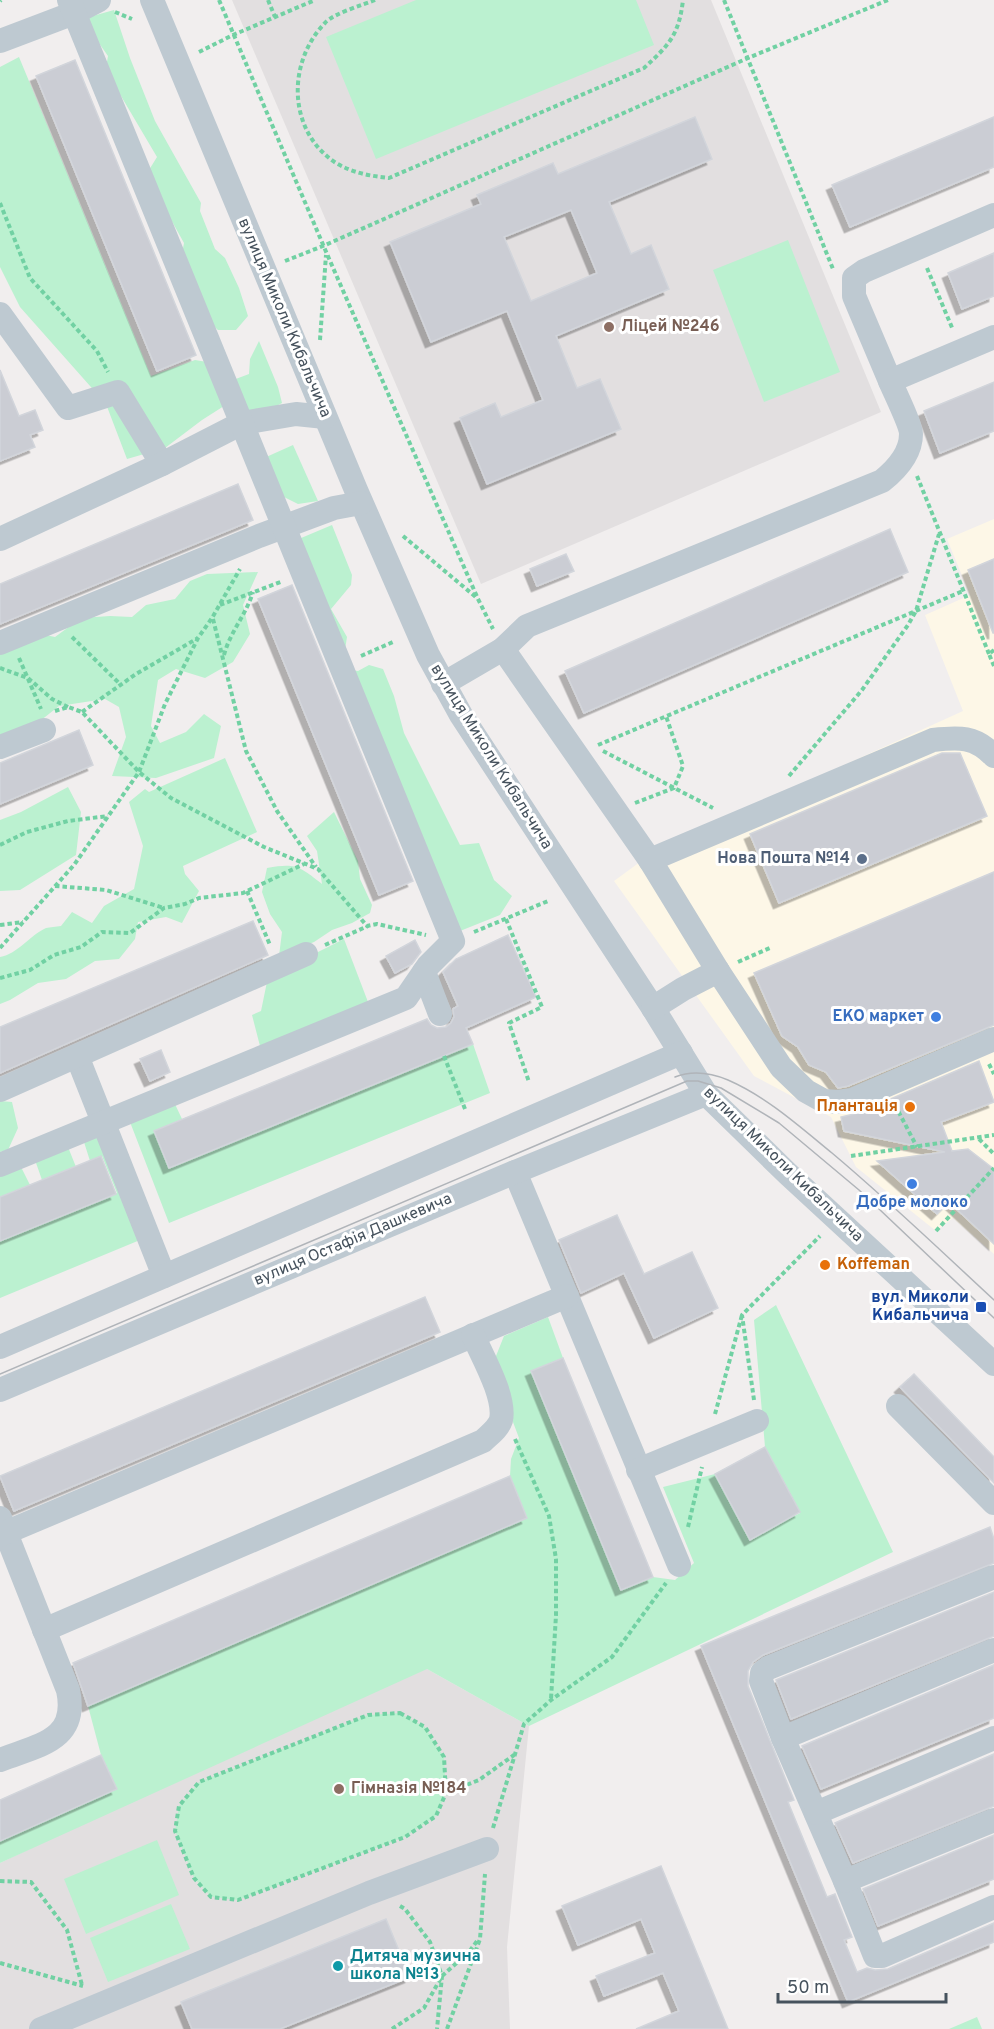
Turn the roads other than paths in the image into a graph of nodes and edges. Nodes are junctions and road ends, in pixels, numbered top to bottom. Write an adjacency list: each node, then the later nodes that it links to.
1 (99, 0): 3 (street)
2 (152, 0): 9 (street, вулиця Миколи Кибальчича)
3 (72, 6): 4 (street); 10 (street)
4 (0, 41)
5 (994, 215): 8 (street)
6 (0, 314): 11 (street)
7 (994, 337): 8 (street)
8 (890, 381): 16 (street)
9 (325, 417): 10 (street); 12 (street, вулиця Миколи Кибальчича)
10 (242, 423): 11 (street); 13 (street)
11 (162, 464): 14 (street)
12 (361, 503): 13 (street); 17 (street, вулиця Миколи Кибальчича)
13 (284, 526): 15 (street); 24 (street)
14 (0, 539)
15 (5, 641)
16 (503, 649): 17 (street); 21 (street)
17 (443, 684): 25 (street, вулиця Миколи Кибальчича)
18 (43, 720): 19 (street)
19 (0, 747)
20 (994, 756): 21 (street)
21 (650, 860): 23 (street)
22 (306, 954): 29 (street)
23 (718, 971): 25 (street); 27 (street)
24 (423, 972): 26 (street); 32 (street)
25 (653, 1008): 28 (street, вулиця Миколи Кибальчича)
26 (440, 1014)
27 (994, 1039)
28 (681, 1053): 31 (street, вулиця Миколи Кибальчича); 35 (street)
29 (77, 1056): 30 (street); 32 (street)
30 (0, 1090)
31 (706, 1094): 34 (street, вулиця Остафія Дашкевича); 39 (street, вулиця Миколи Кибальчича)
32 (105, 1122): 33 (street); 35 (street)
33 (0, 1165)
34 (515, 1172): 36 (street); 40 (street, вулиця Остафія Дашкевича)
35 (164, 1276): 38 (street)
36 (567, 1296): 37 (street); 43 (street)
37 (473, 1335): 45 (street); 48 (street)
38 (0, 1347)
39 (994, 1364)
40 (0, 1390)
41 (898, 1406): 44 (street)
42 (757, 1421): 43 (street)
43 (638, 1470): 46 (street)
44 (994, 1503)
45 (2, 1528): 48 (street)
46 (679, 1565)
47 (994, 1576): 50 (street)
48 (44, 1630): 52 (street)
49 (994, 1650): 50 (street)
50 (783, 1738): 53 (street)
51 (994, 1738): 53 (street)
52 (0, 1760)
53 (816, 1813): 56 (street)
54 (994, 1820): 56 (street)
55 (488, 1849): 58 (street)
56 (845, 1881): 57 (street)
57 (994, 1907)
58 (41, 2029)

